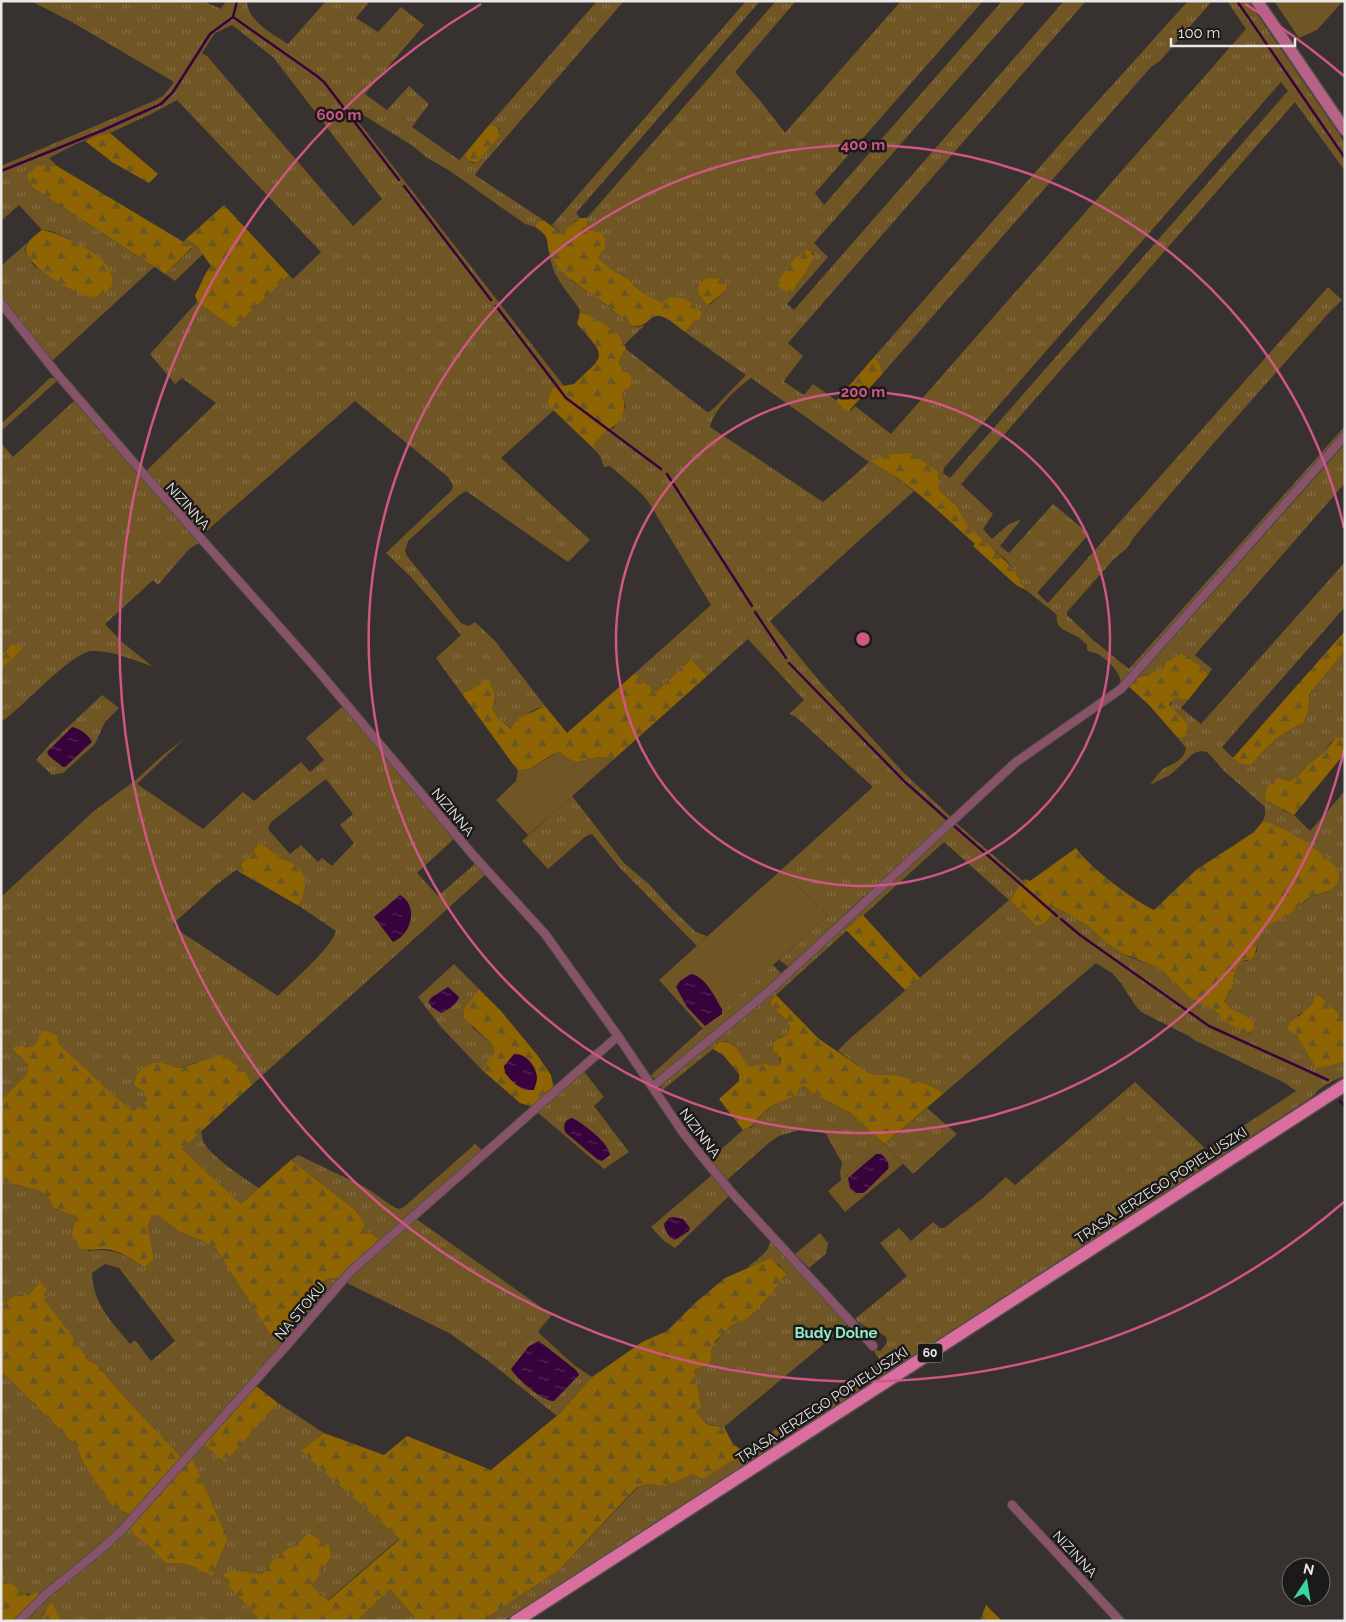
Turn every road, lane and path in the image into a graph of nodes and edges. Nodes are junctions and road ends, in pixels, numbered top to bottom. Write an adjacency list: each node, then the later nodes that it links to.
1 (1257, 1): 2 (main road)
2 (1345, 130)
3 (1, 303): 5 (street, NIZINNA)
4 (1345, 436): 7 (street)
5 (618, 1036): 7 (street, NIZINNA); 10 (street, NA STOKU)
6 (1345, 1085): 11 (main road, TRASA JERZEGO POPIEŁUSZKI / 60)
7 (652, 1087): 8 (street, NIZINNA)
8 (873, 1346)
9 (1012, 1506): 12 (street, NIZINNA)
10 (19, 1621)
11 (516, 1621)
12 (1120, 1621)

